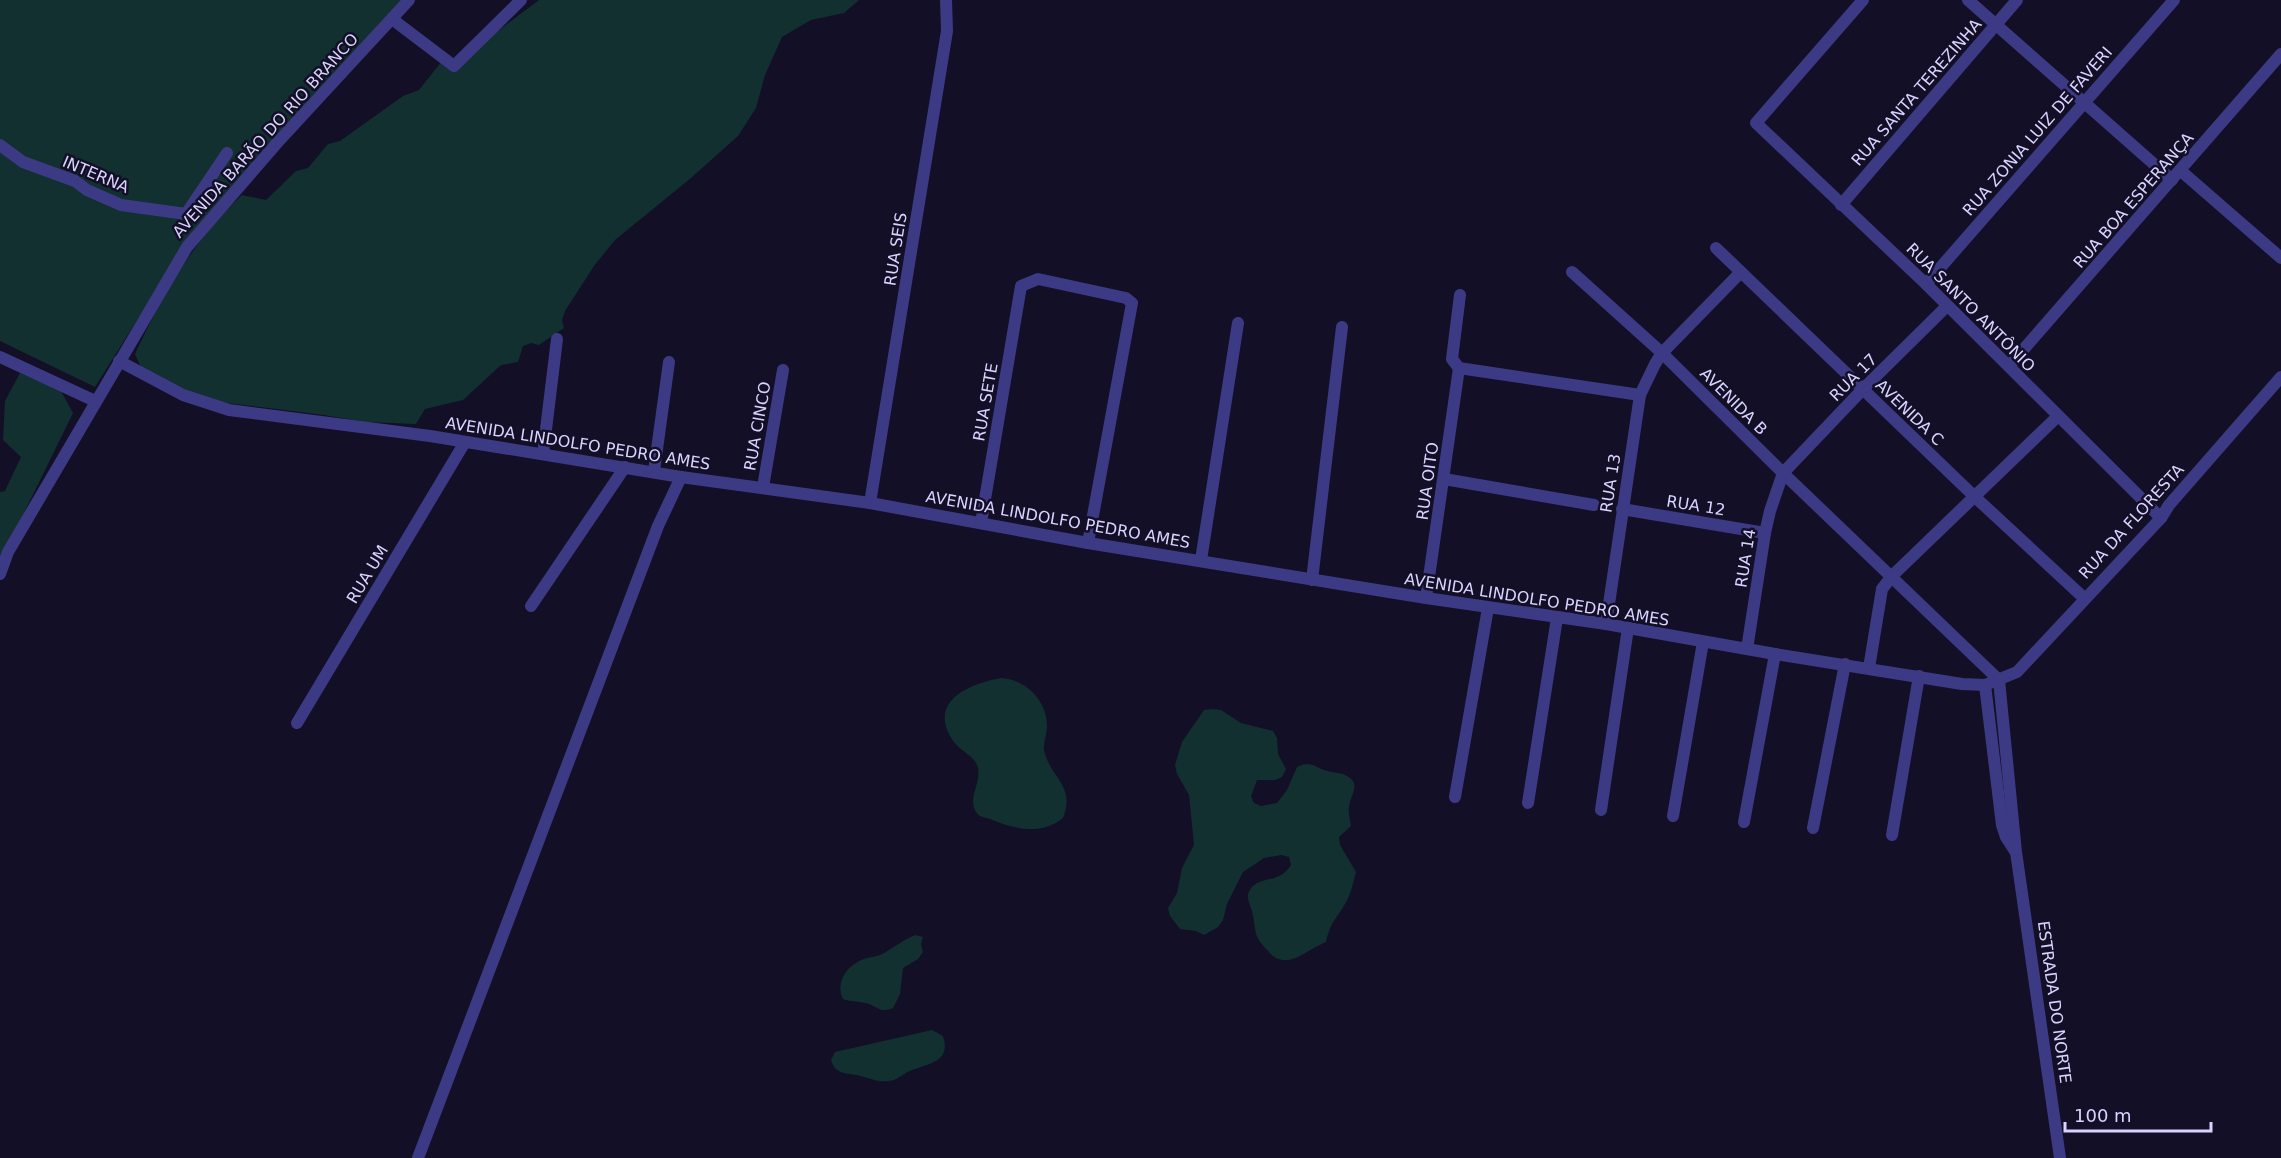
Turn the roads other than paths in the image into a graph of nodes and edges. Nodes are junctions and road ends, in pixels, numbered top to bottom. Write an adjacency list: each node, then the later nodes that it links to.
1 (409, 0): 8 (street, AVENIDA BARÃO DO RIO BRANCO)
2 (520, 0): 8 (street)
3 (946, 0): 47 (street, RUA SEIS)
4 (1863, 0): 15 (street, RUA SANTO ANTÔNIO)
5 (1968, 0): 9 (street)
6 (2017, 0): 9 (street, RUA SANTA TEREZINHA)
7 (2174, 0): 11 (street, RUA ZONIA LUIZ DE FAVERI)
8 (392, 19): 28 (street, AVENIDA BARÃO DO RIO BRANCO)
9 (1996, 24): 11 (street); 15 (street, RUA SANTA TEREZINHA)
10 (2281, 54): 14 (street, RUA BOA ESPERANÇA)
11 (2084, 100): 14 (street); 20 (street, RUA ZONIA LUIZ DE FAVERI)
12 (0, 145): 13 (street, INTERNA)
13 (227, 153)
14 (2176, 175): 17 (street); 30 (street, RUA BOA ESPERANÇA)
15 (1841, 205): 20 (street, RUA SANTO ANTÔNIO)
16 (1716, 248): 19 (street, AVENIDA C)
17 (2281, 258)
18 (1572, 272): 26 (street)
19 (1741, 272): 26 (street, RUA 13); 34 (street, AVENIDA C)
20 (1926, 284): 22 (street, RUA SANTO ANTÔNIO)
21 (1460, 296): 31 (street, RUA OITO)
22 (1947, 306): 30 (street, RUA SANTO ANTÔNIO); 34 (street, RUA 17)
23 (1239, 323): 54 (street)
24 (1342, 327): 57 (street)
25 (557, 339): 39 (street)
26 (1662, 353): 35 (street, RUA 13); 42 (street, AVENIDA B)
27 (0, 357): 36 (street)
28 (119, 361): 36 (street, AVENIDA BARÃO DO RIO BRANCO); 38 (street, AVENIDA LINDOLFO PEDRO AMES)
29 (669, 362): 41 (street)
30 (2009, 366): 37 (street, RUA SANTO ANTÔNIO)
31 (1459, 368): 35 (street); 44 (street, RUA OITO)
32 (783, 370): 45 (street, RUA CINCO)
33 (2281, 377): 50 (street, RUA DA FLORESTA)
34 (1863, 389): 42 (street, RUA 17); 46 (street, AVENIDA C)
35 (1640, 395): 49 (street, RUA 13)
36 (95, 401): 55 (street, AVENIDA BARÃO DO RIO BRANCO)
37 (2057, 417): 46 (street); 50 (street, RUA SANTO ANTÔNIO)
38 (465, 442): 39 (street, AVENIDA LINDOLFO PEDRO AMES); 73 (street, RUA UM)
39 (543, 454): 40 (street, AVENIDA LINDOLFO PEDRO AMES)
40 (625, 467): 41 (street, AVENIDA LINDOLFO PEDRO AMES); 60 (street)
41 (654, 471): 43 (street, AVENIDA LINDOLFO PEDRO AMES)
42 (1784, 473): 52 (street, RUA 14); 56 (street, AVENIDA B)
43 (681, 477): 45 (street, AVENIDA LINDOLFO PEDRO AMES); 82 (street)
44 (1444, 479): 48 (street); 58 (street, RUA OITO)
45 (763, 488): 47 (street, AVENIDA LINDOLFO PEDRO AMES)
46 (1975, 497): 56 (street); 59 (street, AVENIDA C)
47 (870, 503): 51 (street, AVENIDA LINDOLFO PEDRO AMES)
48 (1594, 505)
49 (1622, 509): 52 (street, RUA 12); 63 (street, RUA 13)
50 (2161, 518): 59 (street, RUA DA FLORESTA)
51 (981, 523): 53 (street, AVENIDA LINDOLFO PEDRO AMES); 53 (street, RUA SETE)
52 (1765, 532): 66 (street, RUA 14)
53 (1088, 543): 54 (street, AVENIDA LINDOLFO PEDRO AMES)
54 (1201, 561): 57 (street, AVENIDA LINDOLFO PEDRO AMES)
55 (0, 573)
56 (1892, 576): 69 (street); 71 (street, AVENIDA B)
57 (1312, 580): 58 (street, AVENIDA LINDOLFO PEDRO AMES)
58 (1426, 598): 61 (street, AVENIDA LINDOLFO PEDRO AMES)
59 (2084, 598): 71 (street, RUA DA FLORESTA)
60 (531, 606)
61 (1488, 608): 62 (street, AVENIDA LINDOLFO PEDRO AMES); 74 (street)
62 (1557, 618): 63 (street, AVENIDA LINDOLFO PEDRO AMES); 75 (street)
63 (1606, 624): 64 (street, AVENIDA LINDOLFO PEDRO AMES)
64 (1628, 628): 65 (street, AVENIDA LINDOLFO PEDRO AMES); 76 (street)
65 (1703, 642): 66 (street, AVENIDA LINDOLFO PEDRO AMES); 77 (street)
66 (1747, 649): 67 (street, AVENIDA LINDOLFO PEDRO AMES)
67 (1775, 654): 68 (street, AVENIDA LINDOLFO PEDRO AMES); 78 (street)
68 (1845, 664): 69 (street, AVENIDA LINDOLFO PEDRO AMES); 79 (street)
69 (1869, 668): 70 (street, AVENIDA LINDOLFO PEDRO AMES)
70 (1919, 676): 72 (street, AVENIDA LINDOLFO PEDRO AMES); 80 (street)
71 (1999, 680): 72 (street, AVENIDA LINDOLFO PEDRO AMES); 81 (street, ESTRADA DO NORTE)
72 (1985, 685): 81 (street, ESTRADA DO NORTE)
73 (297, 723)
74 (1455, 797)
75 (1528, 803)
76 (1601, 810)
77 (1673, 816)
78 (1744, 822)
79 (1813, 828)
80 (1892, 835)
81 (2016, 852): 83 (street, ESTRADA DO NORTE)
82 (418, 1158)
83 (2060, 1158)

